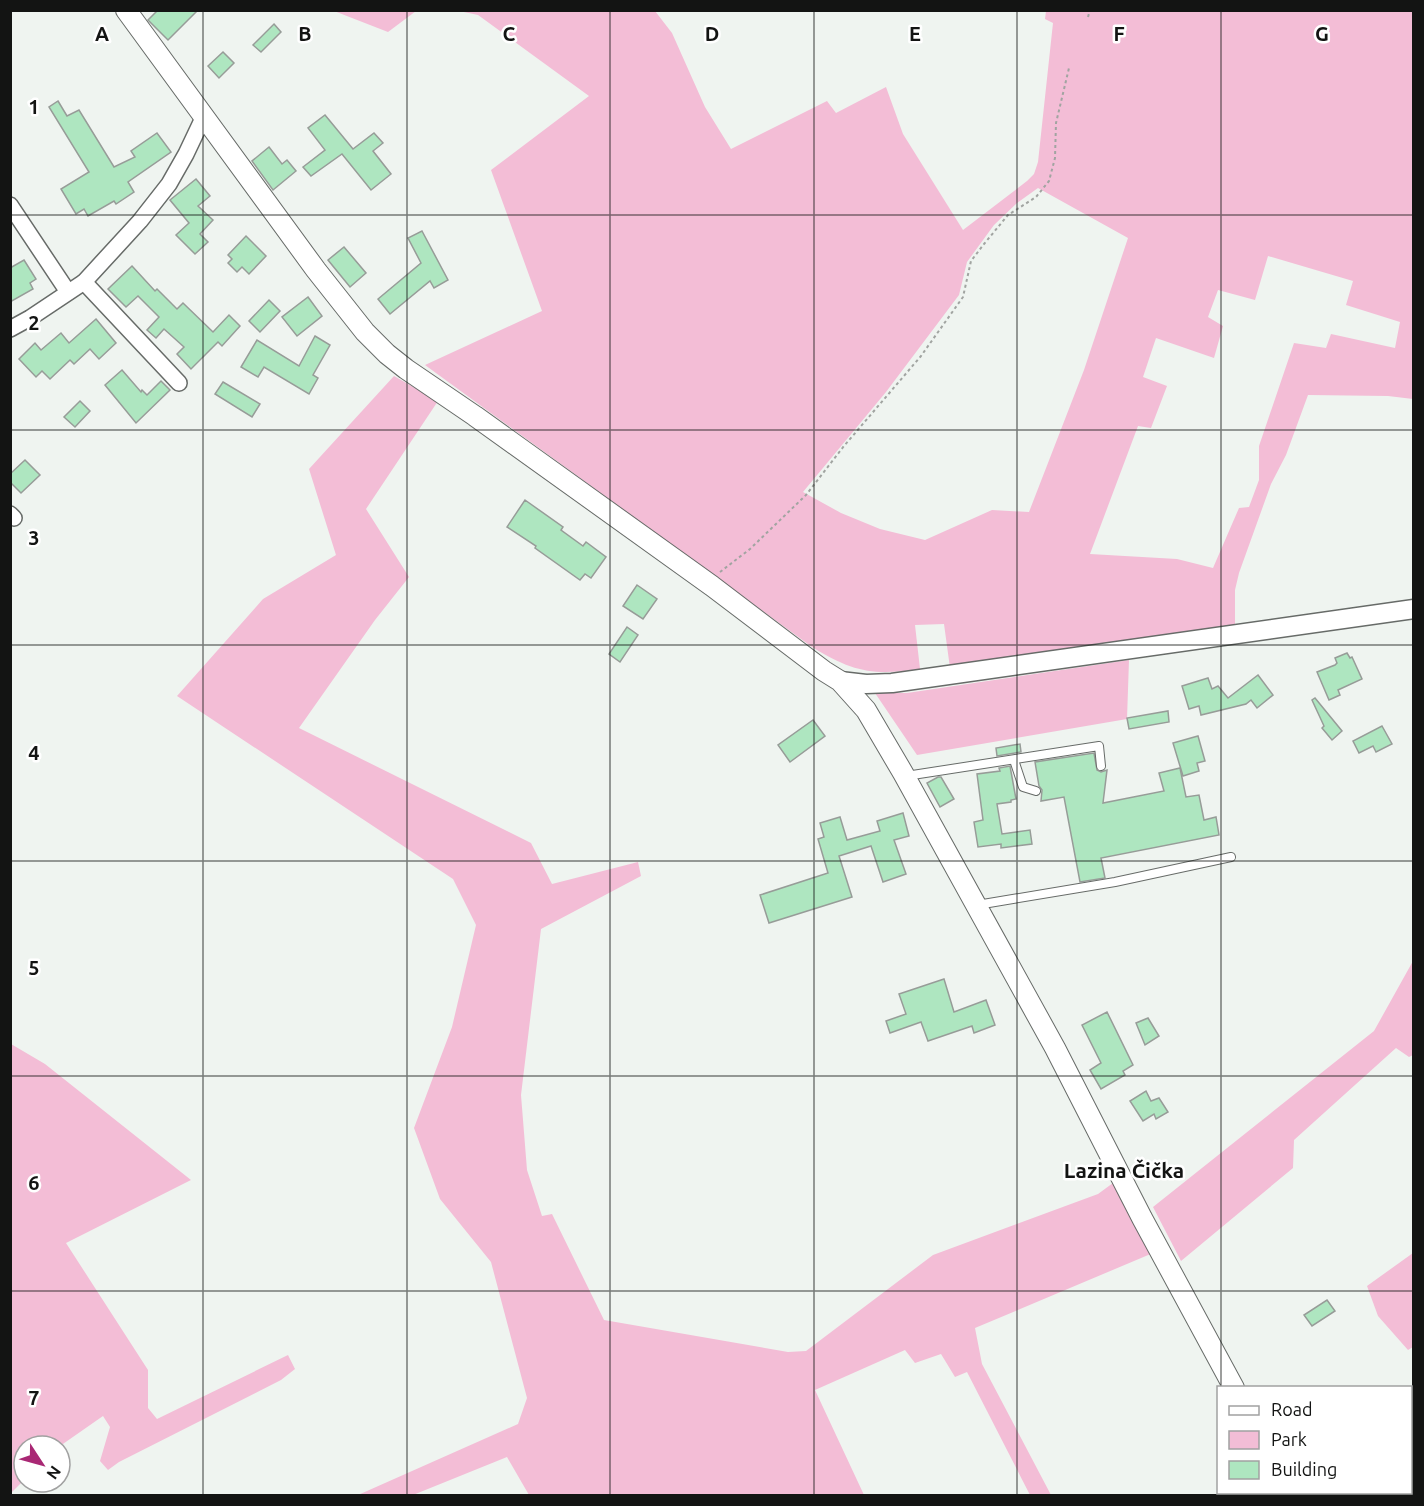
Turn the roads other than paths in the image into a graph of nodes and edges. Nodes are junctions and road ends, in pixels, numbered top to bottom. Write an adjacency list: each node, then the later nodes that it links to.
1 (126, 10): 2 (main road)
2 (204, 116): 4 (street); 9 (main road)
3 (10, 205): 5 (street)
4 (84, 282): 5 (street); 7 (street)
5 (68, 292): 6 (street)
6 (11, 327)
7 (179, 383)
8 (1413, 609): 9 (street)
9 (840, 681): 12 (main road)
10 (1014, 760): 11 (lane); 12 (lane); 13 (lane)
11 (1101, 766)
12 (904, 776): 15 (main road)
13 (1036, 791)
14 (1231, 857): 15 (lane)
15 (976, 905): 16 (main road)
16 (1233, 1386)

